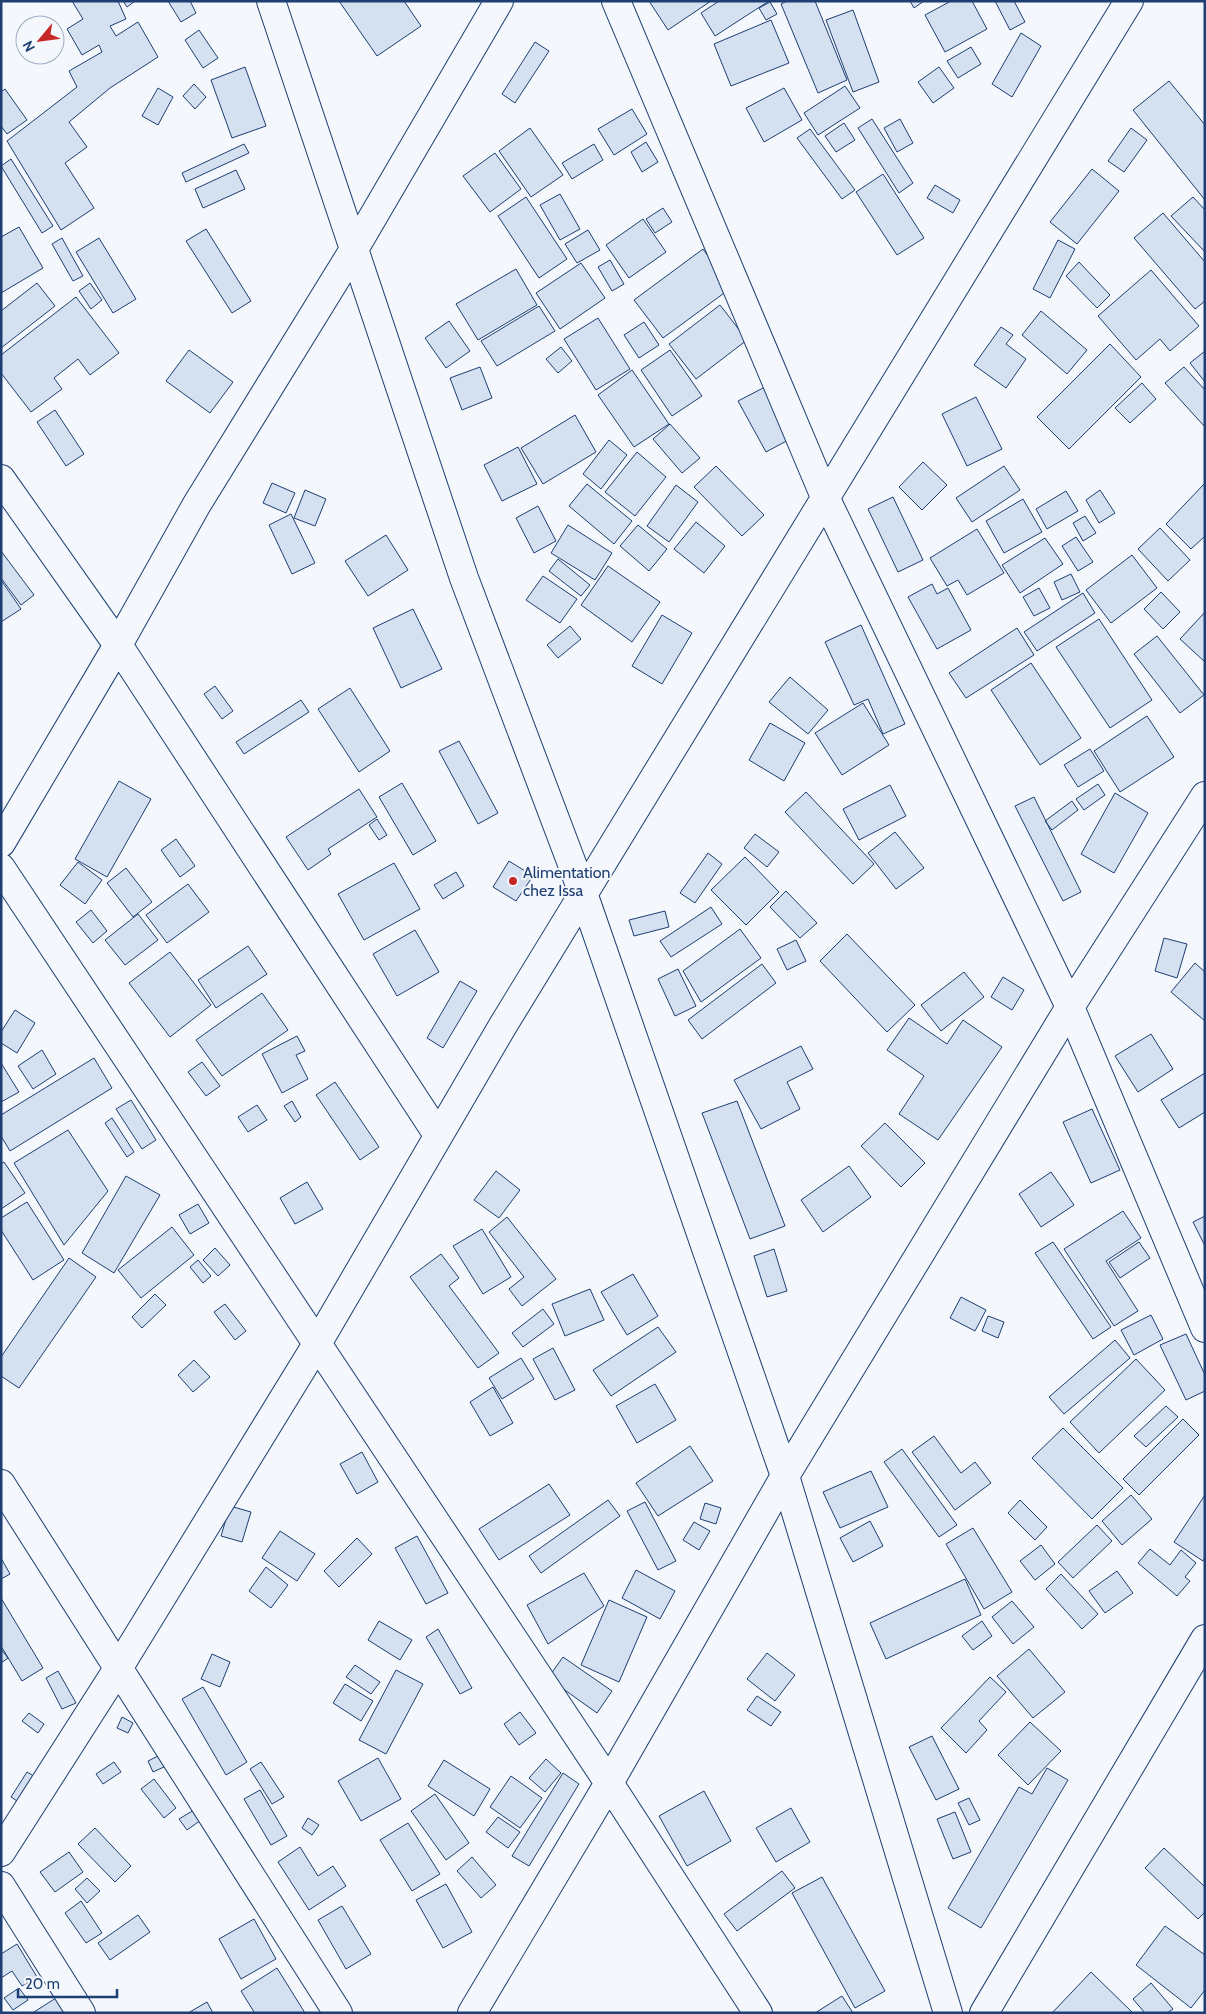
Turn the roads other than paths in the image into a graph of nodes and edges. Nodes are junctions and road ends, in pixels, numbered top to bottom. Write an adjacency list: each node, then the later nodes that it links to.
1 (271, 1): 5 (street)
2 (499, 1): 5 (street)
3 (616, 1): 7 (street)
4 (1129, 1): 7 (street)
5 (353, 251): 8 (street); 12 (street)
6 (1, 479): 8 (street)
7 (825, 498): 12 (street); 13 (street)
8 (118, 645): 10 (street); 14 (street)
9 (1205, 796): 13 (street)
10 (1, 843)
11 (1, 868): 16 (street)
12 (584, 893): 14 (street); 17 (street)
13 (1070, 1006): 15 (street); 17 (street)
14 (438, 1135): 16 (street)
15 (1205, 1328)
16 (317, 1344): 20 (street); 21 (street)
17 (786, 1476): 21 (street); 28 (street)
18 (1, 1484): 20 (street)
19 (1205, 1639): 29 (street)
20 (119, 1667): 22 (street); 25 (street)
21 (609, 1783): 26 (street); 27 (street)
22 (1, 1852)
23 (1, 1886): 24 (street)
24 (80, 2013)
25 (338, 2013)
26 (472, 2013)
27 (758, 2013)
28 (948, 2013)
29 (984, 2013)

